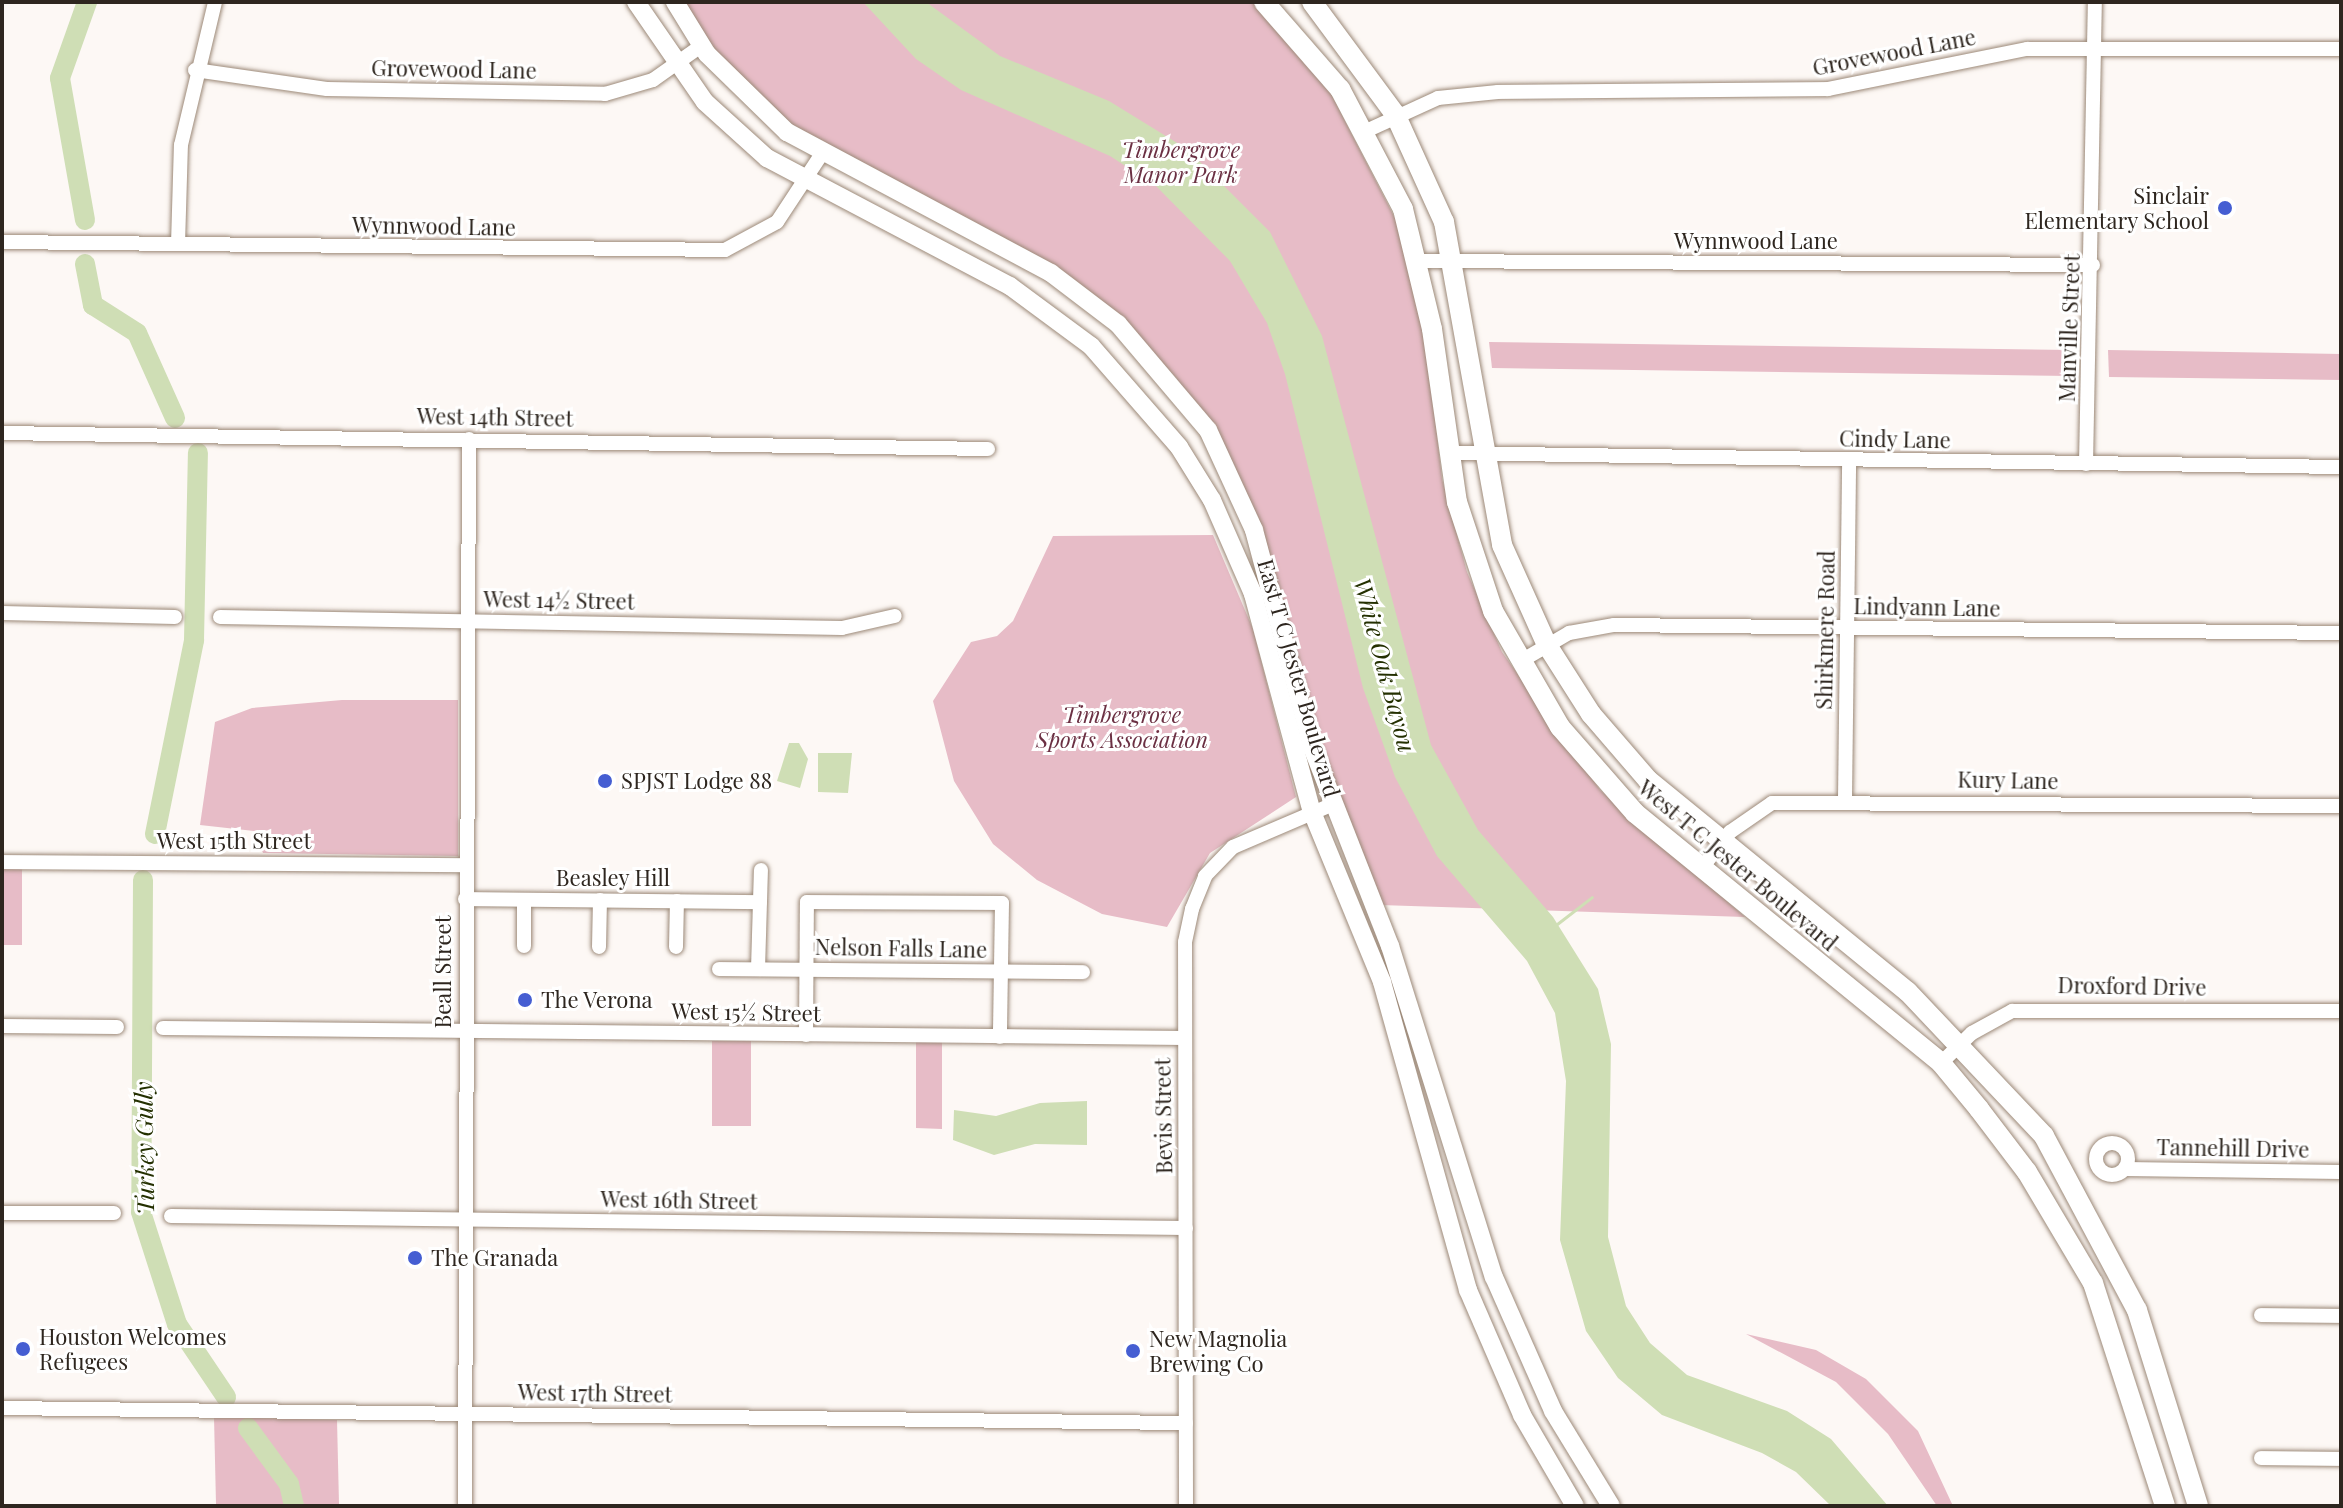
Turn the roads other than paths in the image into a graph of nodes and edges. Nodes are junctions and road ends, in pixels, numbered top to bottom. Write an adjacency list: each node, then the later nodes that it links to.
1 (215, 2): 11 (street)
2 (636, 2): 10 (street, East T C Jester Boulevard)
3 (675, 2): 7 (street, East T C Jester Boulevard)
4 (1264, 2): 13 (main road, West T C Jester Boulevard)
5 (1312, 2): 12 (main road, West T C Jester Boulevard)
6 (2095, 2): 8 (street, Manville Street)
7 (701, 46): 10 (street, Grovewood Lane); 14 (street, East T C Jester Boulevard)
8 (2095, 46): 9 (street, Grovewood Lane); 12 (street, Grovewood Lane); 20 (street, Manville Street)
9 (2341, 49)
10 (675, 66): 11 (street, Grovewood Lane); 15 (street, East T C Jester Boulevard)
11 (195, 70): 17 (street)
12 (1395, 114): 13 (street, Grovewood Lane); 19 (main road, West T C Jester Boulevard)
13 (1366, 131): 18 (main road, West T C Jester Boulevard)
14 (821, 155): 15 (street, Wynnwood Lane); 21 (street, East T C Jester Boulevard)
15 (804, 182): 17 (street, Wynnwood Lane); 22 (street, East T C Jester Boulevard)
16 (2, 242): 17 (street, Wynnwood Lane)
17 (178, 244)
18 (1419, 261): 19 (street, Wynnwood Lane); 26 (main road, West T C Jester Boulevard)
19 (1455, 261): 20 (street, Wynnwood Lane); 27 (main road, West T C Jester Boulevard)
20 (2093, 265): 29 (street, Manville Street)
21 (1159, 366): 22 (street); 41 (street, East T C Jester Boulevard)
22 (1131, 388): 43 (street, East T C Jester Boulevard)
23 (2, 433): 24 (street, West 14th Street)
24 (469, 439): 25 (street, West 14th Street); 35 (street, Beall Street)
25 (988, 449)
26 (1449, 453): 27 (street, Cindy Lane); 39 (main road, West T C Jester Boulevard)
27 (1483, 454): 28 (street, Cindy Lane); 38 (main road, West T C Jester Boulevard)
28 (1849, 461): 29 (street, Cindy Lane); 36 (street, Shirkmere Road)
29 (2086, 464): 30 (street, Cindy Lane)
30 (2341, 467)
31 (2, 613): 33 (street)
32 (895, 616): 35 (street, West 14½ Street)
33 (175, 617)
34 (220, 617): 35 (street, West 14½ Street)
35 (469, 620): 46 (street, Beall Street)
36 (1846, 628): 37 (street, Lindyann Lane); 38 (street, Lindyann Lane); 40 (street, Shirkmere Road)
37 (2341, 633)
38 (1547, 645): 39 (street, Lindyann Lane); 44 (main road, West T C Jester Boulevard)
39 (1521, 661): 47 (main road, West T C Jester Boulevard)
40 (1845, 799): 42 (street, Kury Lane); 44 (street, Kury Lane)
41 (1331, 805): 43 (street, Bevis Street); 63 (street, East T C Jester Boulevard)
42 (2341, 806)
43 (1312, 812): 64 (street, East T C Jester Boulevard); 71 (street, Bevis Street)
44 (1722, 843): 47 (street, Kury Lane); 72 (main road, West T C Jester Boulevard)
45 (2, 862): 46 (street, West 15th Street)
46 (465, 865): 49 (street, Beall Street)
47 (1701, 869): 73 (main road, West T C Jester Boulevard)
48 (761, 870): 53 (street)
49 (465, 899): 50 (street, Beasley Hill); 68 (street, Beall Street)
50 (524, 900): 51 (street, Beasley Hill); 54 (street)
51 (600, 900): 52 (street, Beasley Hill); 55 (street)
52 (677, 901): 53 (street, Beasley Hill); 56 (street)
53 (760, 902): 58 (street)
54 (524, 946)
55 (599, 947)
56 (676, 947)
57 (719, 969): 58 (street, Nelson Falls Lane)
58 (758, 969): 59 (street, Nelson Falls Lane)
59 (807, 969): 60 (street, Nelson Falls Lane); 60 (street); 69 (street)
60 (1001, 971): 61 (street, Nelson Falls Lane); 70 (street)
61 (1083, 972)
62 (2341, 1011): 72 (street, Droxford Drive)
63 (1413, 1019): 64 (street); 82 (street, East T C Jester Boulevard)
64 (1394, 1024): 84 (street, East T C Jester Boulevard)
65 (2, 1026): 66 (street)
66 (117, 1027)
67 (163, 1028): 68 (street, West 15½ Street)
68 (465, 1031): 69 (street, West 15½ Street); 79 (street, Beall Street)
69 (806, 1035): 70 (street, West 15½ Street)
70 (1000, 1037): 71 (street, West 15½ Street)
71 (1185, 1038): 81 (street, Bevis Street)
72 (1963, 1043): 73 (street, Droxford Drive); 80 (main road, West T C Jester Boulevard)
73 (1941, 1063): 83 (main road, West T C Jester Boulevard)
74 (2125, 1169): 75 (street, Tannehill Drive)
75 (2341, 1172)
76 (2, 1213): 77 (street)
77 (114, 1213)
78 (171, 1216): 79 (street, West 16th Street)
79 (466, 1220): 81 (street, West 16th Street); 89 (street, Beall Street)
80 (2094, 1223): 83 (main road); 92 (main road, West T C Jester Boulevard)
81 (1186, 1228): 91 (street, Bevis Street)
82 (1478, 1229): 84 (street); 88 (street, East T C Jester Boulevard)
83 (2066, 1234): 95 (main road, West T C Jester Boulevard)
84 (1450, 1238): 90 (street, East T C Jester Boulevard)
85 (2261, 1315): 86 (street)
86 (2341, 1316)
87 (2, 1408): 89 (street, West 17th Street)
88 (1553, 1411): 90 (street); 99 (street, East T C Jester Boulevard)
89 (465, 1413): 91 (street, West 17th Street); 96 (street, Beall Street)
90 (1522, 1415): 98 (street, East T C Jester Boulevard)
91 (1186, 1423): 97 (street, Bevis Street)
92 (2178, 1451): 95 (main road); 101 (main road, West T C Jester Boulevard)
93 (2261, 1458): 94 (street)
94 (2341, 1459)
95 (2147, 1462): 100 (main road, West T C Jester Boulevard)
96 (465, 1506)
97 (1186, 1506)
98 (1575, 1506)
99 (1611, 1506)
100 (2165, 1506)
101 (2198, 1506)

